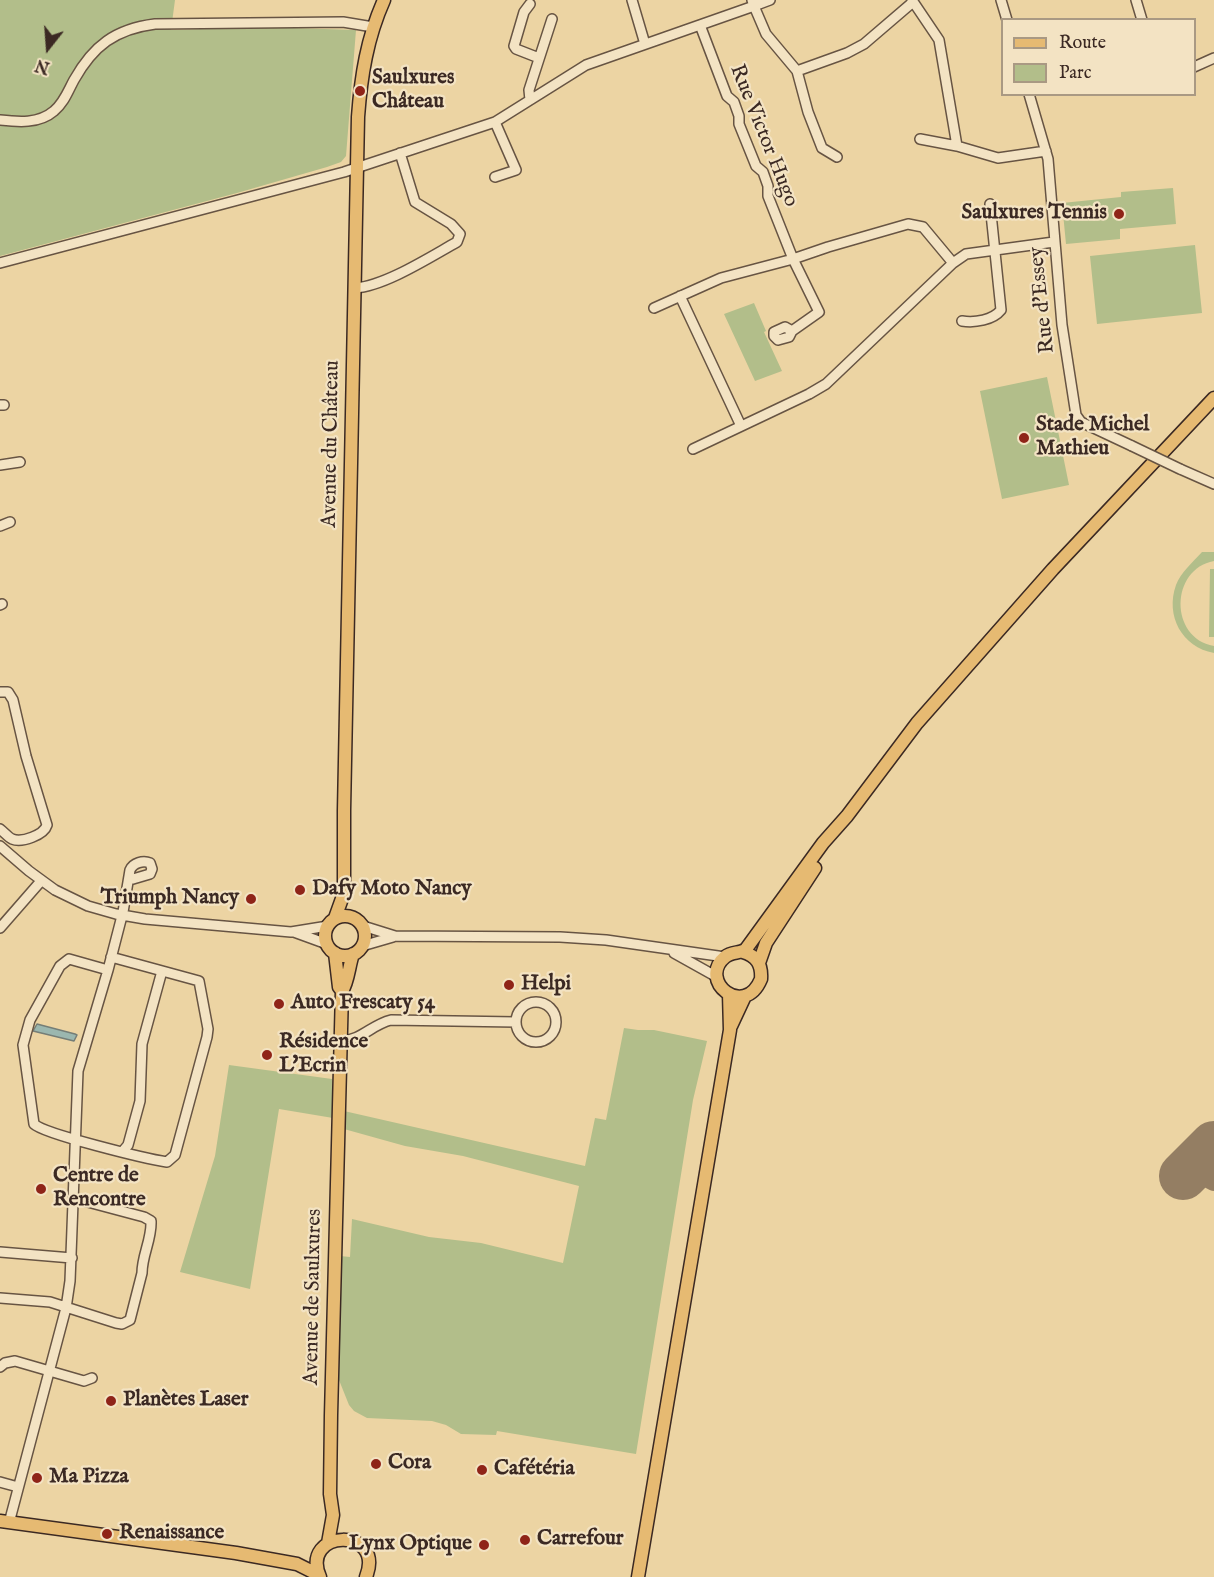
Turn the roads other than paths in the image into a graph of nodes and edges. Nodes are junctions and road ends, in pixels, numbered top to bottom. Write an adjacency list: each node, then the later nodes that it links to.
1 (384, 0): 13 (main road, Avenue du Château)
2 (632, 0): 14 (street)
3 (770, 0): 7 (street)
4 (1001, 0): 9 (street)
5 (1136, 0): 10 (street)
6 (913, 1): 18 (street); 24 (street)
7 (753, 3): 12 (street); 18 (street)
8 (530, 4): 15 (street)
9 (1006, 18)
10 (1141, 18)
11 (552, 19): 15 (street)
12 (700, 25): 14 (street); 33 (street, Rue Victor Hugo)
13 (373, 27): 21 (street); 28 (main road, Avenue du Château)
14 (645, 44): 20 (street)
15 (539, 58): 20 (street)
16 (1214, 58): 17 (street)
17 (1196, 66)
18 (797, 70): 27 (street)
19 (1030, 96): 25 (street, Rue d'Essey)
20 (530, 100): 22 (street)
21 (0, 120)
22 (495, 122): 26 (street); 29 (street)
23 (920, 139): 24 (street)
24 (957, 146): 25 (street)
25 (1046, 150): 31 (street, Rue d'Essey)
26 (400, 153): 28 (street); 36 (street)
27 (837, 157)
28 (358, 167): 34 (street); 36 (main road, Avenue du Château)
29 (495, 177)
30 (990, 204): 32 (street)
31 (1054, 242): 32 (street); 46 (street, Rue d'Essey, bridge)
32 (995, 249): 35 (street); 39 (street)
33 (794, 260): 35 (street); 37 (street); 40 (street, Rue Victor Hugo)
34 (2, 262)
35 (953, 263): 42 (street)
36 (355, 288): 55 (main road, Avenue du Château)
37 (680, 296): 38 (street); 42 (street)
38 (654, 308)
39 (962, 321)
40 (792, 331)
41 (1214, 398): 50 (main road)
42 (741, 426): 43 (street)
43 (693, 449)
44 (20, 462): 45 (street)
45 (0, 465)
46 (1214, 484)
47 (10, 522): 48 (street)
48 (0, 526)
49 (0, 692): 51 (street)
50 (847, 816): 65 (main road); 68 (main road)
51 (0, 829)
52 (0, 846): 54 (street)
53 (129, 878): 56 (street)
54 (41, 880): 56 (street); 59 (street)
55 (344, 892): 57 (main road, Avenue du Château); 58 (main road, Avenue du Château)
56 (122, 916): 60 (street); 66 (street)
57 (332, 922): 58 (main road); 60 (street); 62 (main road)
58 (359, 922): 61 (street); 63 (main road)
59 (0, 928)
60 (291, 932): 62 (street)
61 (395, 936): 63 (street); 64 (street)
62 (331, 949): 63 (main road); 72 (main road)
63 (358, 950): 72 (main road)
64 (669, 950): 67 (street); 71 (street)
65 (743, 952): 67 (main road); 68 (main road)
66 (111, 957): 69 (street); 70 (street)
67 (725, 957): 71 (main road)
68 (759, 963): 74 (main road)
69 (108, 970): 78 (street); 78 (street)
70 (162, 971): 79 (street); 79 (street)
71 (717, 977): 73 (main road)
72 (342, 991): 77 (main road)
73 (729, 994): 74 (main road); 76 (main road)
74 (746, 996): 76 (main road)
75 (516, 1022): 75 (street); 77 (street)
76 (730, 1030): 102 (main road)
77 (341, 1041): 90 (main road, Avenue de Saulxures)
78 (75, 1140): 79 (street); 80 (street)
79 (123, 1151)
80 (73, 1201): 82 (street); 84 (street)
81 (0, 1251): 82 (street)
82 (72, 1258): 84 (street)
83 (0, 1298): 84 (street)
84 (66, 1308): 86 (street)
85 (0, 1367): 86 (street)
86 (48, 1371): 87 (street); 89 (street)
87 (92, 1378)
88 (0, 1482): 89 (street)
89 (18, 1487): 91 (street)
90 (333, 1515): 93 (main road); 94 (main road)
91 (5, 1522): 92 (main road)
92 (51, 1529): 95 (main road); 96 (main road)
93 (348, 1539): 94 (main road); 101 (main road)
94 (328, 1543): 97 (main road)
95 (191, 1546): 96 (main road); 98 (main road)
96 (151, 1549): 98 (main road)
97 (320, 1553): 99 (main road); 100 (main road)
98 (251, 1557): 99 (main road)
99 (297, 1564): 100 (main road)
100 (320, 1576)
101 (366, 1577)
102 (638, 1577)

